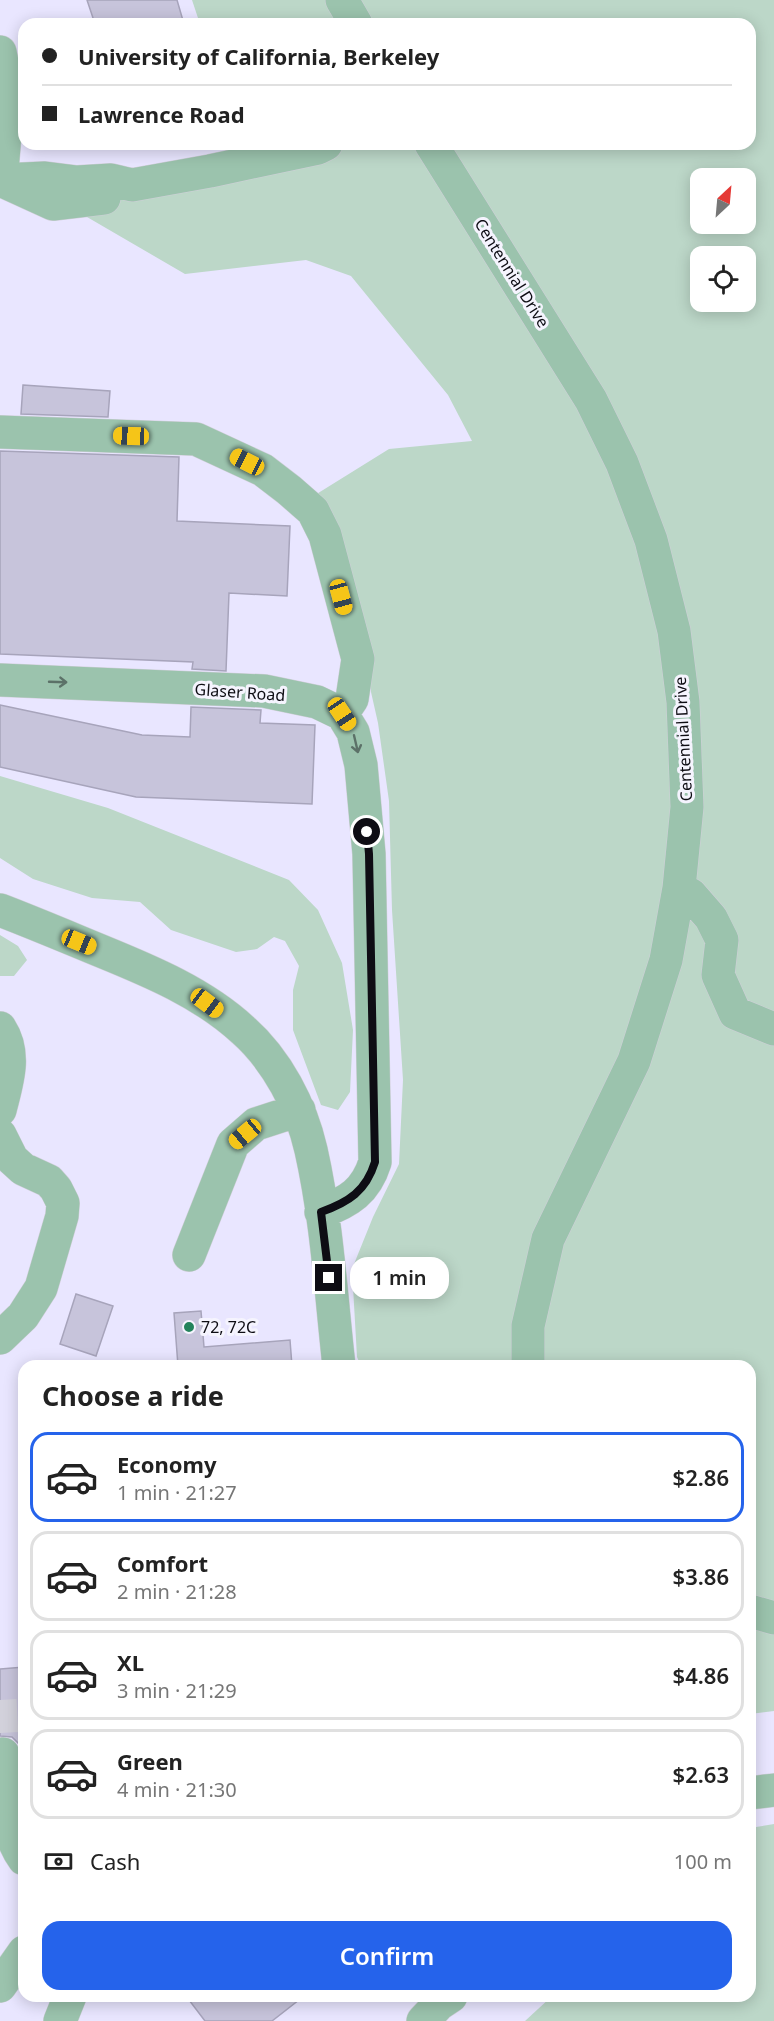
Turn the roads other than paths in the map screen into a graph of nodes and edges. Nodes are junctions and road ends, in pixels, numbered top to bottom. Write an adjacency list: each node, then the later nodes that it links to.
1 (342, 0): 2 (street)
2 (353, 18)
3 (0, 52): 6 (street)
4 (309, 150): 6 (street)
5 (435, 150): 10 (street, Centennial Drive)
6 (1, 180)
7 (0, 432): 9 (street)
8 (0, 680): 9 (street, Glaser Road, one-way to 9)
9 (342, 714): 17 (street, one-way to 17)
10 (679, 888): 13 (street); 21 (street, Centennial Drive)
11 (0, 910): 15 (street)
12 (0, 1028): 14 (street)
13 (774, 1029)
14 (0, 1110)
15 (299, 1110): 17 (street); 18 (street)
16 (0, 1136): 19 (street)
17 (321, 1212): 20 (street)
18 (189, 1255)
19 (0, 1338)
20 (338, 1360)
21 (528, 1360)
22 (756, 1613): 23 (street)
23 (774, 1618)
24 (3, 1754): 27 (street)
25 (774, 1790): 26 (street)
26 (756, 1792)
27 (18, 1852)
28 (18, 1960): 29 (street)
29 (0, 1986)
30 (68, 2002): 32 (street)
31 (443, 2002): 33 (street)
32 (60, 2021)
33 (423, 2021)

